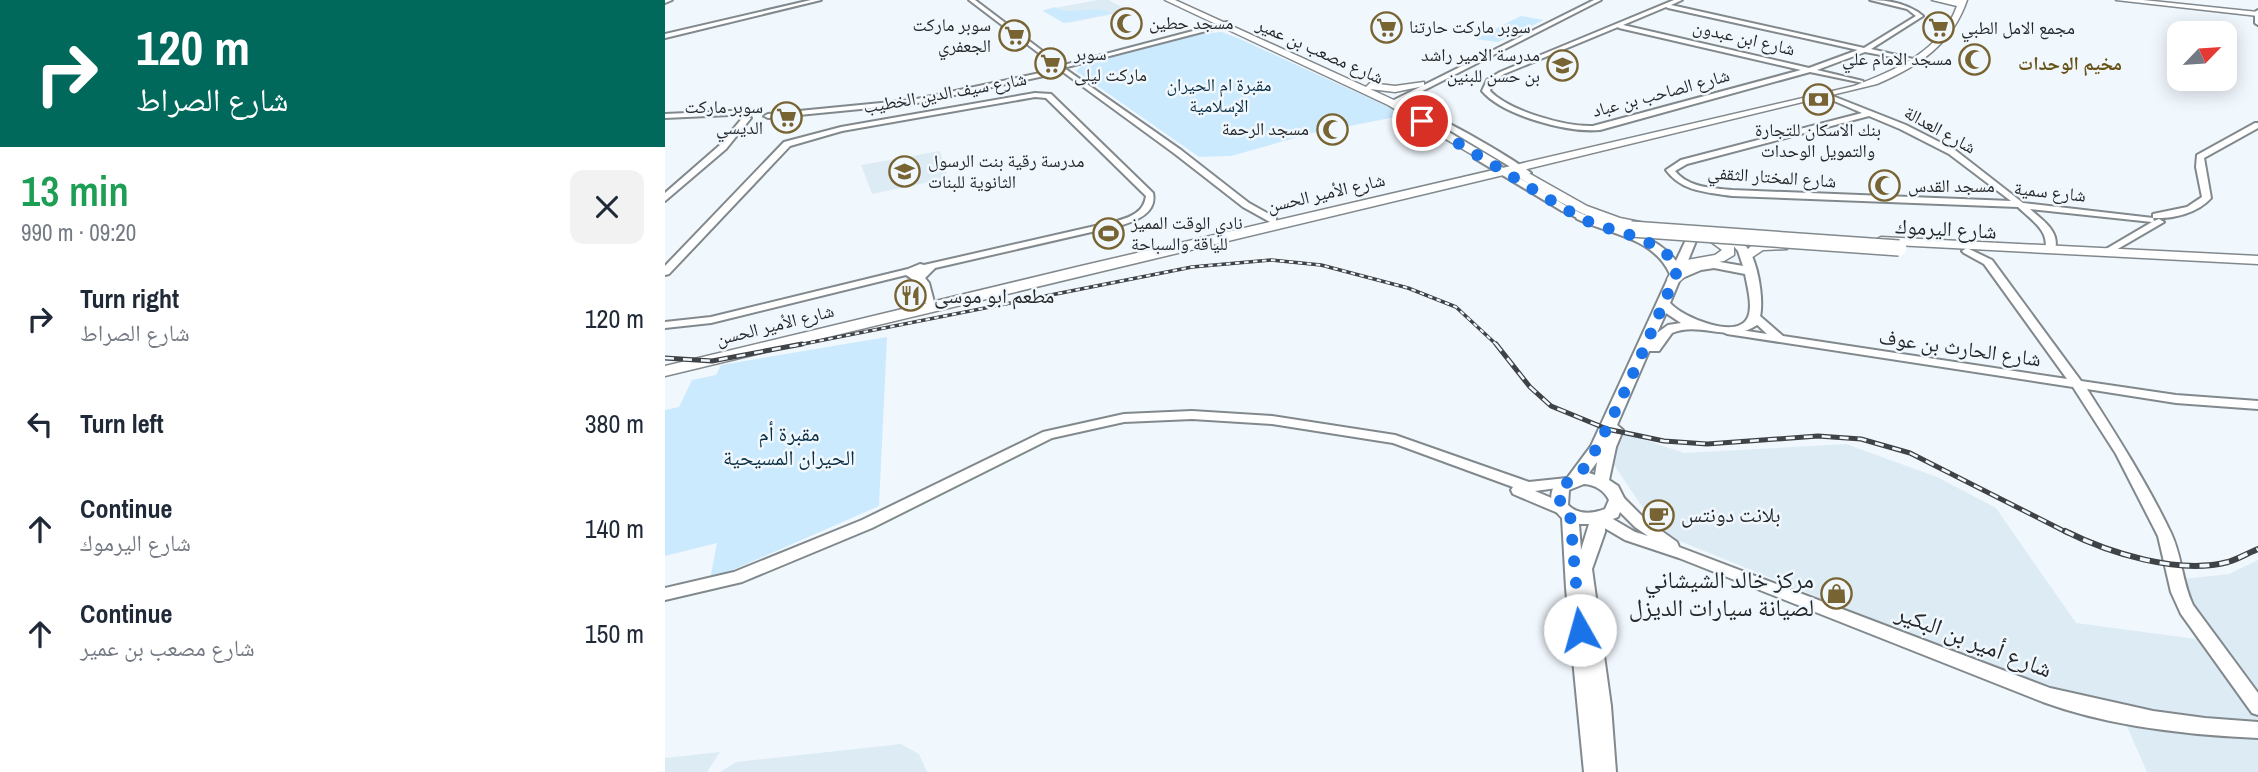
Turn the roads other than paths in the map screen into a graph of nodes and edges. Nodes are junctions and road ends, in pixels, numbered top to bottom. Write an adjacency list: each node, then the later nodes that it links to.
1 (818, 0): 20 (street)
2 (972, 0): 23 (street)
3 (1169, 0): 18 (highway, شارع مصعب بن عمير)
4 (1177, 0): 18 (highway, شارع مصعب بن عمير)
5 (1591, 0): 19 (street)
6 (1598, 0): 19 (street)
7 (1679, 0): 13 (street, شارع الصاحب بن عباد)
8 (1873, 0): 21 (street, شارع الصاحب بن عباد)
9 (1935, 0): 12 (highway)
10 (2120, 0): 14 (highway)
11 (2134, 0): 14 (highway)
12 (1954, 2): 16 (highway, شارع الأمير الحسن)
13 (1667, 5): 17 (street, شارع الصاحب بن عباد); 21 (street)
14 (2232, 10): 15 (highway)
15 (2258, 15)
16 (1954, 17): 22 (highway, شارع الأمير الحسن); 28 (highway, شارع الأمير الحسن)
17 (1619, 26): 24 (street, شارع ابن عبدون); 24 (street, شارع الصاحب بن عباد)
18 (1221, 27): 23 (street); 25 (highway, شارع مصعب بن عمير); 29 (highway, شارع مصعب بن عمير)
19 (1542, 27): 27 (street)
20 (665, 36)
21 (1866, 50): 22 (street); 24 (street, شارع الصاحب بن عباد)
22 (1911, 60): 26 (highway, شارع الأمير الحسن)
23 (1065, 67): 31 (street); 45 (street)
24 (1811, 70): 26 (street, شارع ابن عبدون)
25 (1355, 82): 27 (highway); 29 (highway, شارع مصعب بن عمير)
26 (1861, 82): 28 (highway, شارع الأمير الحسن)
27 (1422, 86): 29 (street); 33 (highway)
28 (1828, 96): 30 (street, شارع العدالة); 39 (highway, شارع الأمير الحسن)
29 (1393, 101): 33 (highway, شارع مصعب بن عمير)
30 (1870, 113): 43 (street, شارع المختار الثقفي); 44 (street, شارع العدالة)
31 (769, 114): 32 (street); 36 (street)
32 (748, 116): 34 (street); 36 (street)
33 (1424, 116): 40 (highway, شارع مصعب بن عمير)
34 (665, 118)
35 (2258, 126): 37 (street, شارع سمية)
36 (736, 133): 42 (street)
37 (2243, 133): 38 (street); 47 (street, شارع سمية)
38 (2258, 136)
39 (1534, 161): 40 (highway); 40 (highway); 40 (highway, شارع الأمير الحسن)
40 (1507, 167): 41 (highway, شارع الأمير الحسن); 41 (highway); 46 (street, شارع اليرموك); 49 (highway, شارع اليرموك); 51 (highway, شارع اليرموك)
41 (1472, 176): 48 (highway, شارع الأمير الحسن); 71 (highway, شارع الأمير الحسن)
42 (665, 198)
43 (2004, 203): 44 (street, شارع سمية)
44 (2019, 204): 47 (street, شارع سمية); 54 (street, شارع العدالة)
45 (1245, 205): 48 (street); 50 (street)
46 (1581, 217): 49 (street, شارع اليرموك); 62 (main road)
47 (2155, 219): 56 (street)
48 (1273, 220): 50 (highway, شارع الأمير الحسن)
49 (1600, 222): 53 (highway, شارع اليرموك, bridge)
50 (1258, 224): 63 (highway, شارع الأمير الحسن)
51 (1695, 230): 52 (highway, شارع اليرموك); 62 (main road)
52 (1726, 233): 54 (highway, شارع اليرموك); 59 (main road)
53 (1710, 236): 55 (highway, شارع اليرموك, bridge); 62 (highway)
54 (2050, 249): 56 (highway, شارع اليرموك)
55 (1946, 250): 57 (highway, شارع اليرموك); 59 (highway)
56 (2109, 251): 58 (highway, شارع اليرموك)
57 (1991, 257): 58 (highway, شارع اليرموك); 72 (street)
58 (2258, 263)
59 (1749, 264): 62 (main road); 65 (main road)
60 (665, 272): 61 (street, شارع سيف الدين الخطيب)
61 (921, 274): 63 (street); 66 (street, شارع سيف الدين الخطيب)
62 (1674, 279): 64 (main road)
63 (929, 302): 70 (highway, شارع الأمير الحسن)
64 (1664, 304): 67 (main road, شارع الحارث بن عوف); 75 (main road)
65 (1756, 318): 68 (main road); 69 (street)
66 (665, 325)
67 (1701, 326): 68 (main road, شارع الحارث بن عوف); 76 (main road)
68 (1727, 331): 69 (street, شارع الحارث بن عوف)
69 (1782, 340): 72 (street, شارع الحارث بن عوف)
70 (665, 366)
71 (665, 371)
72 (2078, 385): 73 (street, شارع الحارث بن عوف); 82 (street)
73 (2258, 405)
74 (1373, 436): 75 (street); 78 (street); 81 (street)
75 (1571, 481): 76 (main road); 78 (main road)
76 (1601, 482): 77 (main road)
77 (1617, 500): 79 (main road); 80 (street, شارع أمير بن البكير)
78 (1567, 512): 79 (main road); 84 (main road)
79 (1599, 520): 80 (street, شارع أمير بن البكير); 85 (main road)
80 (1684, 554): 83 (street, شارع أمير بن البكير)
81 (665, 594)
82 (2258, 707)
83 (2258, 730)
84 (1595, 772)
85 (1605, 772)

